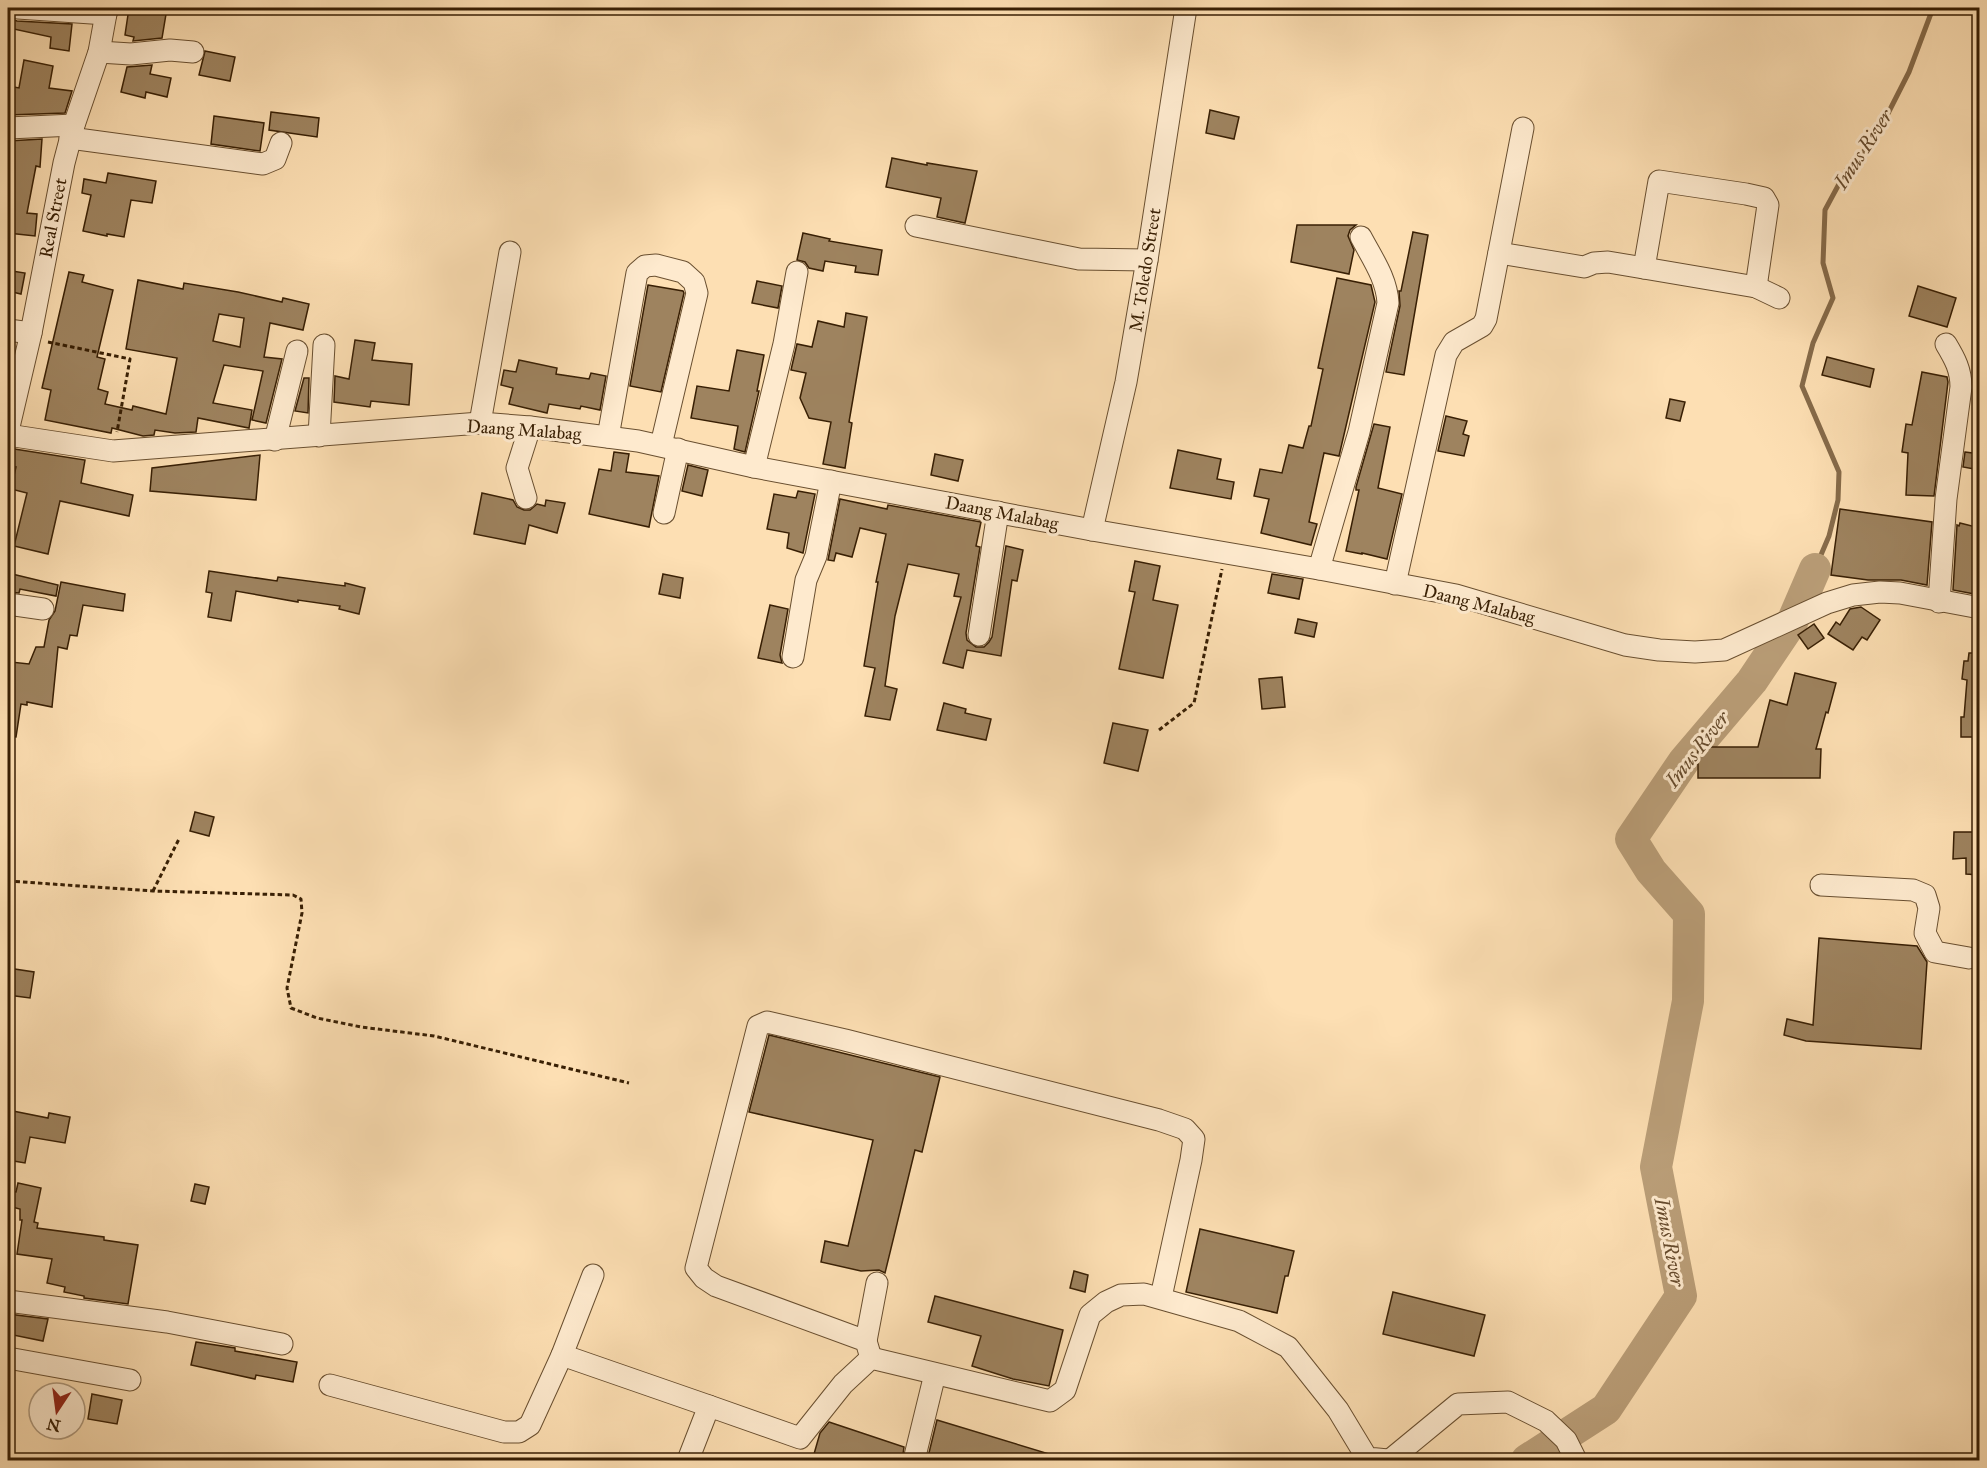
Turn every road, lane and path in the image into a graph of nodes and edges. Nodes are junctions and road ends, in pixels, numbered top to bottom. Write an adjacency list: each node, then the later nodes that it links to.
1 (18, 8): 3 (street)
2 (1186, 8): 14 (street, M. Toledo Street)
3 (107, 11): 4 (street, Real Street)
4 (99, 52): 5 (street); 8 (street, Real Street)
5 (193, 52)
6 (8, 128): 8 (street)
7 (1523, 128): 13 (street)
8 (72, 131): 9 (street); 20 (street, Real Street)
9 (281, 143)
10 (916, 226): 14 (street)
11 (1361, 237): 39 (street)
12 (510, 252): 24 (street)
13 (1499, 253): 15 (street); 40 (street)
14 (1147, 260): 37 (street, M. Toledo Street)
15 (1644, 268): 17 (street); 17 (street)
16 (797, 272): 32 (street)
17 (1756, 287): 18 (street)
18 (1779, 298)
19 (8, 330): 20 (street)
20 (30, 336): 26 (street, Real Street); 31 (path)
21 (1946, 344): 41 (street)
22 (324, 345): 27 (street)
23 (297, 351): 29 (street)
24 (480, 423): 25 (street, Daang Malabag); 27 (street, Daang Malabag)
25 (530, 427): 28 (street, Daang Malabag); 34 (street)
26 (8, 433): 31 (street, Daang Malabag)
27 (318, 436): 29 (street, Daang Malabag)
28 (608, 437): 30 (street, Daang Malabag); 30 (street)
29 (275, 440): 31 (street, Daang Malabag)
30 (670, 447): 32 (street, Daang Malabag); 36 (street)
31 (113, 452)
32 (754, 467): 33 (street, Daang Malabag)
33 (831, 481): 35 (street, Daang Malabag); 46 (street)
34 (526, 498)
35 (999, 512): 37 (street, Daang Malabag); 45 (street)
36 (664, 513)
37 (1092, 530): 38 (street, Daang Malabag)
38 (1226, 553): 39 (street, Daang Malabag); 47 (path)
39 (1319, 569): 40 (street, Daang Malabag)
40 (1395, 584): 41 (street, Daang Malabag)
41 (1939, 602): 43 (street, Daang Malabag)
42 (8, 604): 44 (street)
43 (1980, 608)
44 (43, 609)
45 (979, 635)
46 (793, 657)
47 (1159, 730)
48 (179, 839): 51 (path)
49 (8, 881): 51 (path)
50 (1821, 885): 52 (street)
51 (153, 891): 53 (path)
52 (1969, 958)
53 (629, 1083)
54 (593, 1275): 60 (street)
55 (877, 1283): 59 (street)
56 (1161, 1297): 59 (street); 62 (street); 68 (street)
57 (8, 1302): 58 (street)
58 (282, 1344)
59 (868, 1349): 62 (street); 65 (street)
60 (562, 1355): 64 (street); 65 (street)
61 (8, 1358): 63 (street)
62 (935, 1374): 67 (street)
63 (130, 1380)
64 (330, 1385)
65 (709, 1406): 66 (street)
66 (688, 1461)
67 (914, 1461)
68 (1389, 1461): 69 (street)
69 (1576, 1461)

